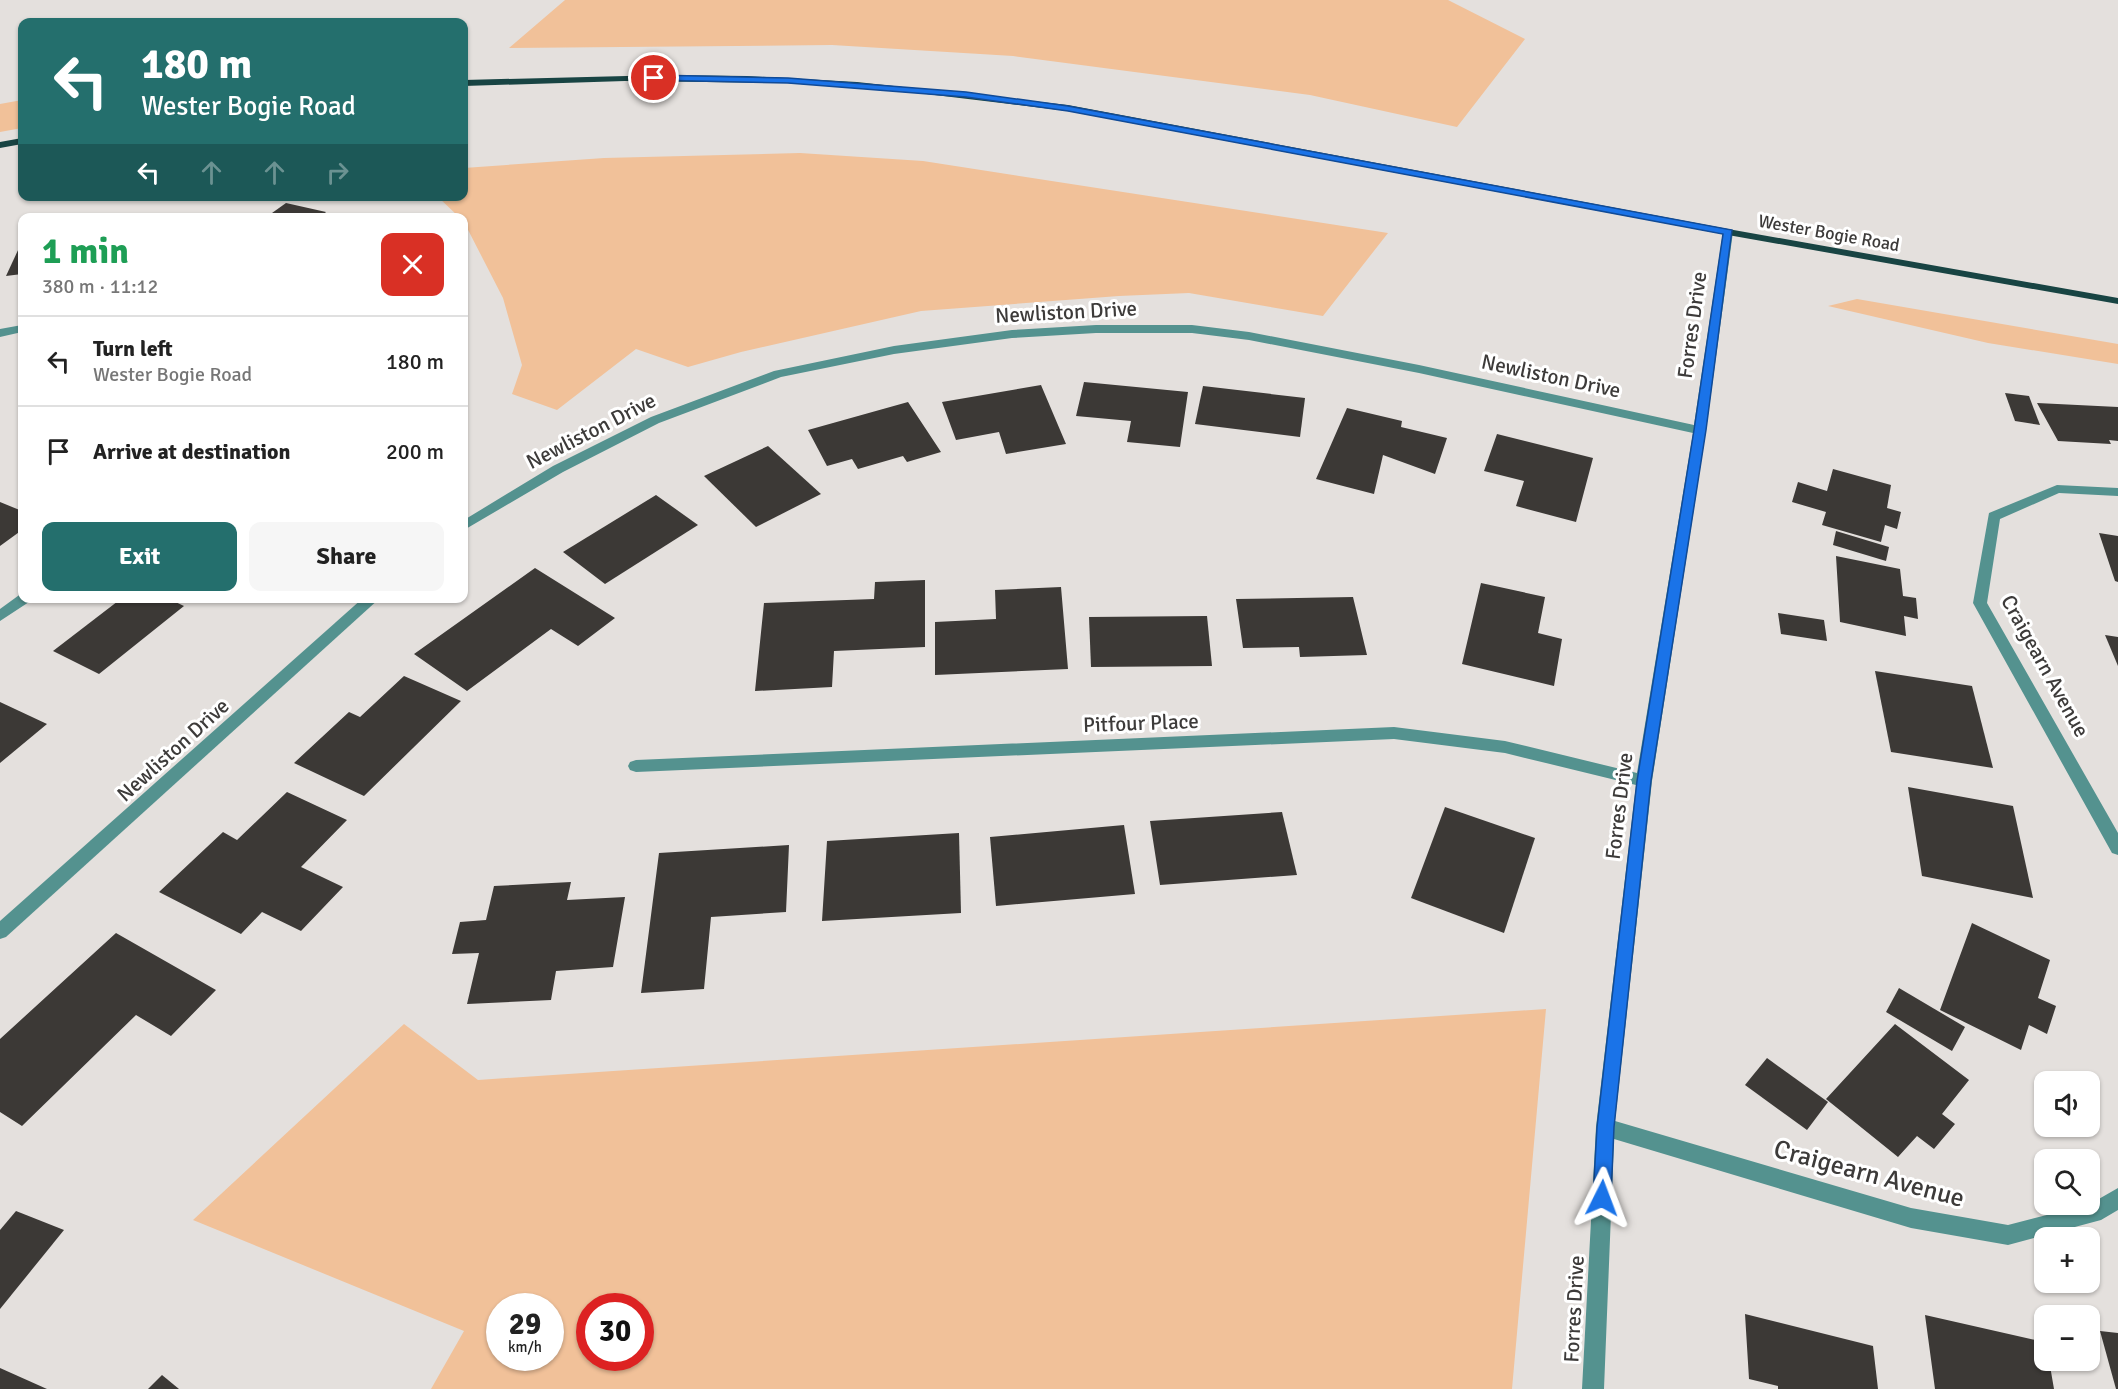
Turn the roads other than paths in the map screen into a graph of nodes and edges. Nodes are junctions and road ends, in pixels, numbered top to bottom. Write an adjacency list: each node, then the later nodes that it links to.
1 (468, 83): 4 (main road, Wester Bogie Road)
2 (18, 142): 3 (main road)
3 (0, 144)
4 (1728, 232): 5 (main road, Wester Bogie Road); 8 (street, Forres Drive)
5 (2118, 301)
6 (18, 330): 7 (street)
7 (0, 333)
8 (1700, 430): 10 (street, Newliston Drive); 15 (street, Forres Drive)
9 (2118, 492): 16 (street, Craigearn Avenue)
10 (468, 523)
11 (18, 602): 13 (street)
12 (367, 603): 17 (street, Newliston Drive)
13 (0, 616)
14 (636, 766): 15 (street, Pitfour Place)
15 (1644, 781): 18 (street, Forres Drive)
16 (2118, 848)
17 (1, 929)
18 (1605, 1127): 19 (street, Craigearn Avenue); 20 (street, Forres Drive)
19 (2118, 1198)
20 (1593, 1389)

